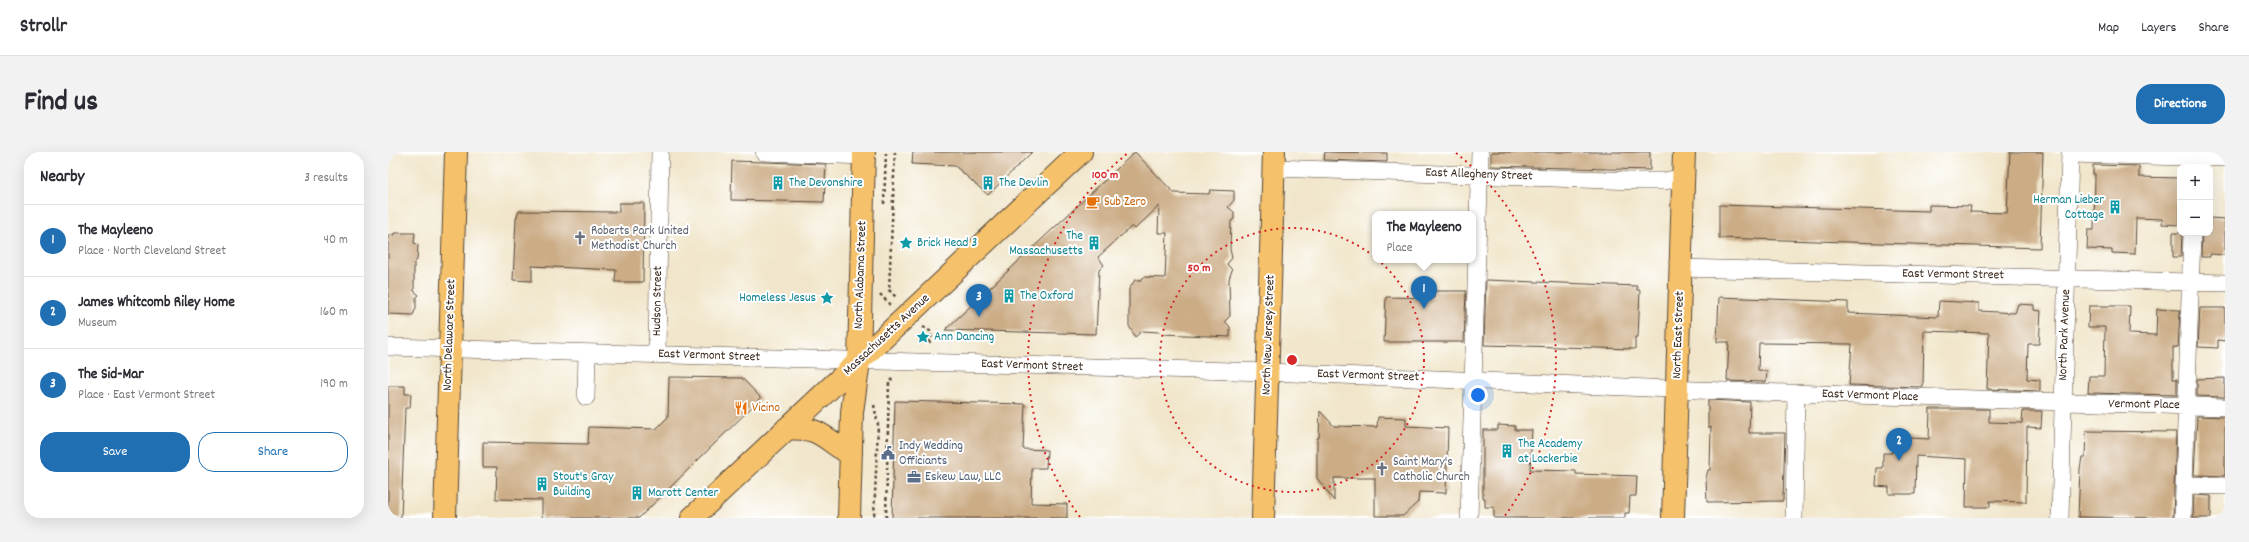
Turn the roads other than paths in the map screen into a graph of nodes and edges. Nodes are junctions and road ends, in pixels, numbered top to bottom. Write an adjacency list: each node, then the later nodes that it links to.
1 (456, 152): 20 (main road, North Delaware Street)
2 (660, 152): 22 (street, Hudson Street)
3 (764, 152): 8 (street)
4 (1081, 152): 23 (main road, Massachusetts Avenue)
5 (1480, 152): 12 (street)
6 (1684, 152): 13 (main road, North East Street)
7 (2070, 153): 10 (street); 16 (street, North Park Avenue)
8 (864, 154): 23 (main road, North Alabama Street)
9 (2225, 158): 10 (street)
10 (2195, 159)
11 (1274, 160): 12 (street, East Allegheny Street); 24 (main road, North New Jersey Street)
12 (1479, 175): 13 (street, East Allegheny Street); 25 (street)
13 (1684, 177): 15 (main road, North East Street)
14 (2192, 236): 17 (street)
15 (1681, 268): 16 (street, East Vermont Street); 26 (main road, North East Street)
16 (2066, 278): 17 (street, East Vermont Street); 29 (street, North Park Avenue)
17 (2191, 282): 18 (street, East Vermont Street); 30 (street)
18 (2225, 283)
19 (388, 347): 20 (street, East Vermont Street)
20 (450, 348): 21 (street, East Vermont Street); 36 (main road, North Delaware Street)
21 (587, 353): 22 (street, East Vermont Street); 28 (street)
22 (657, 355): 23 (street, East Vermont Street)
23 (859, 360): 24 (street, East Vermont Street); 32 (main road, Massachusetts Avenue); 33 (main road, North Alabama Street)
24 (1268, 372): 25 (street, East Vermont Street); 39 (main road, North New Jersey Street)
25 (1473, 380): 26 (street, East Vermont Street); 40 (street)
26 (1677, 389): 27 (street, East Vermont Place); 41 (main road, North East Street)
27 (1796, 393): 29 (street, East Vermont Place); 42 (street)
28 (586, 397)
29 (2063, 403): 30 (street, Vermont Place); 43 (street, North Park Avenue)
30 (2186, 406): 31 (street, Vermont Place); 34 (street)
31 (2225, 406)
32 (787, 428): 33 (main road); 37 (main road, Massachusetts Avenue)
33 (851, 454): 38 (main road, North Alabama Street)
34 (2184, 485): 35 (street); 44 (street)
35 (2225, 486)
36 (445, 518)
37 (692, 518)
38 (849, 518)
39 (1264, 518)
40 (1468, 518)
41 (1673, 518)
42 (1794, 518)
43 (2060, 518)
44 (2184, 518)

